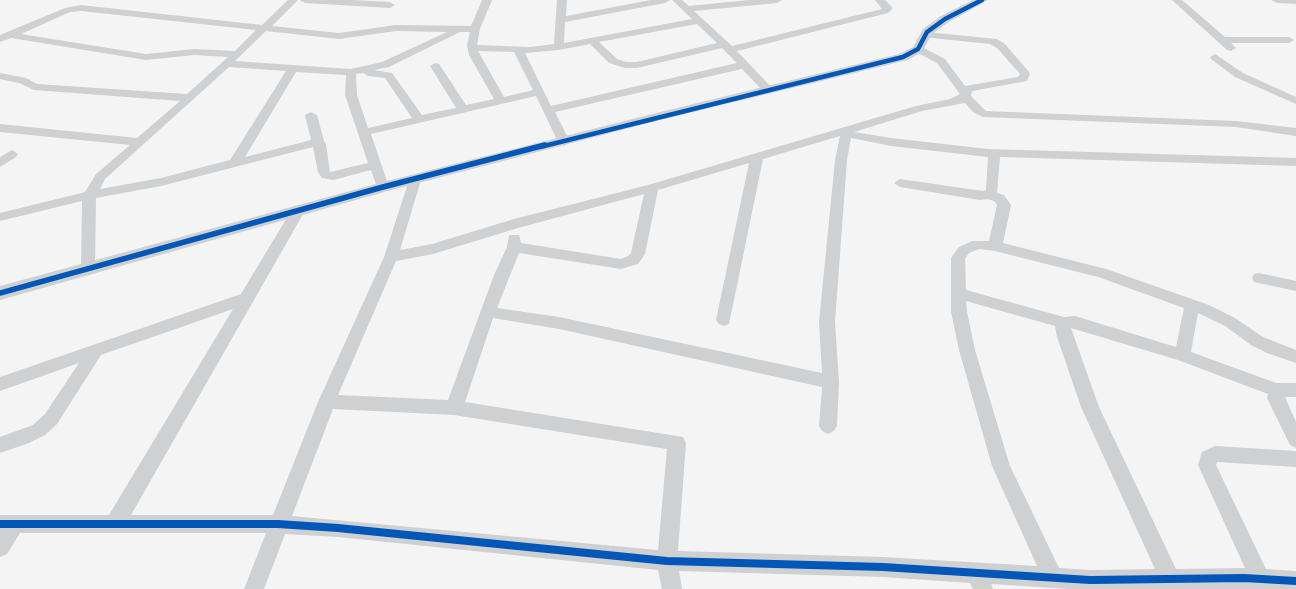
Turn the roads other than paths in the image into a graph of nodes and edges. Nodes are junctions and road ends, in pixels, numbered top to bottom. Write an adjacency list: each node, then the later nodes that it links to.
1 (293, 0): 19 (street)
2 (305, 0): 15 (street)
3 (488, 0): 21 (street)
4 (562, 0): 17 (street)
5 (666, 0): 17 (street)
6 (677, 0): 16 (street)
7 (777, 0): 13 (street)
8 (880, 0): 29 (street)
9 (982, 0): 23 (street)
10 (1178, 0): 25 (street)
11 (1277, 0): 12 (street)
12 (1296, 1)
13 (728, 2): 16 (street)
14 (89, 4): 19 (street); 22 (street)
15 (390, 5)
16 (687, 9): 18 (street)
17 (561, 20): 28 (street)
18 (699, 20): 27 (street); 29 (street)
19 (266, 28): 20 (street); 34 (street)
20 (460, 29): 21 (street); 40 (street)
21 (475, 29): 30 (street)
22 (10, 35): 24 (street); 34 (street)
23 (926, 35): 32 (street); 46 (street)
24 (0, 39)
25 (1222, 40): 26 (street); 31 (street)
26 (1289, 40)
27 (592, 41): 28 (street); 29 (street)
28 (559, 47): 33 (street)
29 (726, 47): 37 (street)
30 (473, 48): 33 (street); 48 (street)
31 (1231, 48)
32 (918, 49): 44 (street); 46 (street)
33 (518, 50): 45 (street)
34 (237, 54): 36 (street)
35 (1215, 57): 42 (street)
36 (227, 64): 39 (street); 47 (street)
37 (744, 65): 44 (street); 52 (street)
38 (435, 66): 51 (street)
39 (293, 68): 40 (street); 67 (street)
40 (351, 72): 54 (street); 56 (street)
41 (0, 76): 47 (street)
42 (1263, 86): 43 (street); 49 (street)
43 (1287, 86)
44 (768, 90): 60 (street)
45 (540, 92): 48 (street); 52 (street)
46 (966, 95): 50 (street)
47 (190, 98): 59 (street)
48 (501, 101): 51 (street)
49 (1296, 101)
50 (953, 102): 57 (street); 58 (street)
51 (463, 110): 54 (street)
52 (547, 110): 60 (street)
53 (311, 115): 61 (street)
54 (419, 120): 56 (street)
55 (0, 128): 59 (street)
56 (364, 132): 68 (street)
57 (1296, 132)
58 (842, 133): 62 (street); 64 (street); 94 (street)
59 (139, 142): 73 (street)
60 (564, 142): 69 (street)
61 (318, 143): 67 (street); 68 (street)
62 (994, 153): 65 (street); 74 (street)
63 (12, 154): 66 (street)
64 (756, 156): 72 (street); 89 (street)
65 (1296, 162)
66 (0, 163)
67 (236, 163): 73 (street)
68 (375, 165): 71 (street)
69 (415, 180): 71 (street); 80 (street)
70 (900, 182): 74 (street)
71 (383, 187): 75 (street)
72 (652, 188): 77 (street); 79 (street)
73 (90, 195): 76 (street); 81 (street)
74 (987, 195): 78 (street)
75 (299, 210): 81 (street); 86 (street)
76 (0, 217)
77 (514, 224): 79 (street); 80 (street)
78 (995, 246): 85 (street); 87 (street)
79 (514, 247): 88 (street)
80 (392, 257): 98 (street)
81 (88, 268): 84 (street)
82 (1259, 278): 83 (street)
83 (1296, 286)
84 (0, 293)
85 (959, 293): 90 (street); 109 (street)
86 (247, 298): 91 (street); 106 (street)
87 (1192, 305): 92 (street); 93 (street)
88 (489, 312): 94 (street); 99 (street)
89 (724, 320)
90 (1064, 323): 92 (street); 110 (street)
91 (96, 350): 95 (street); 102 (street)
92 (1182, 355): 96 (street)
93 (1296, 357)
94 (831, 382): 100 (street)
95 (0, 384)
96 (1276, 390): 97 (street); 101 (street)
97 (1296, 390)
98 (327, 402): 99 (street); 105 (street)
99 (454, 408): 108 (street)
100 (828, 426)
101 (1296, 440)
102 (0, 445)
103 (1296, 459): 114 (street)
104 (8, 523): 106 (street); 107 (street)
105 (278, 524): 106 (street); 108 (street); 115 (street)
106 (114, 525)
107 (0, 546)
108 (667, 561): 111 (street); 116 (street)
109 (1052, 576): 111 (street); 113 (street)
110 (1170, 579): 113 (street); 114 (street)
111 (980, 581)
112 (1296, 581): 114 (street)
113 (1093, 584)
114 (1262, 584)
115 (254, 589)
116 (672, 589)

